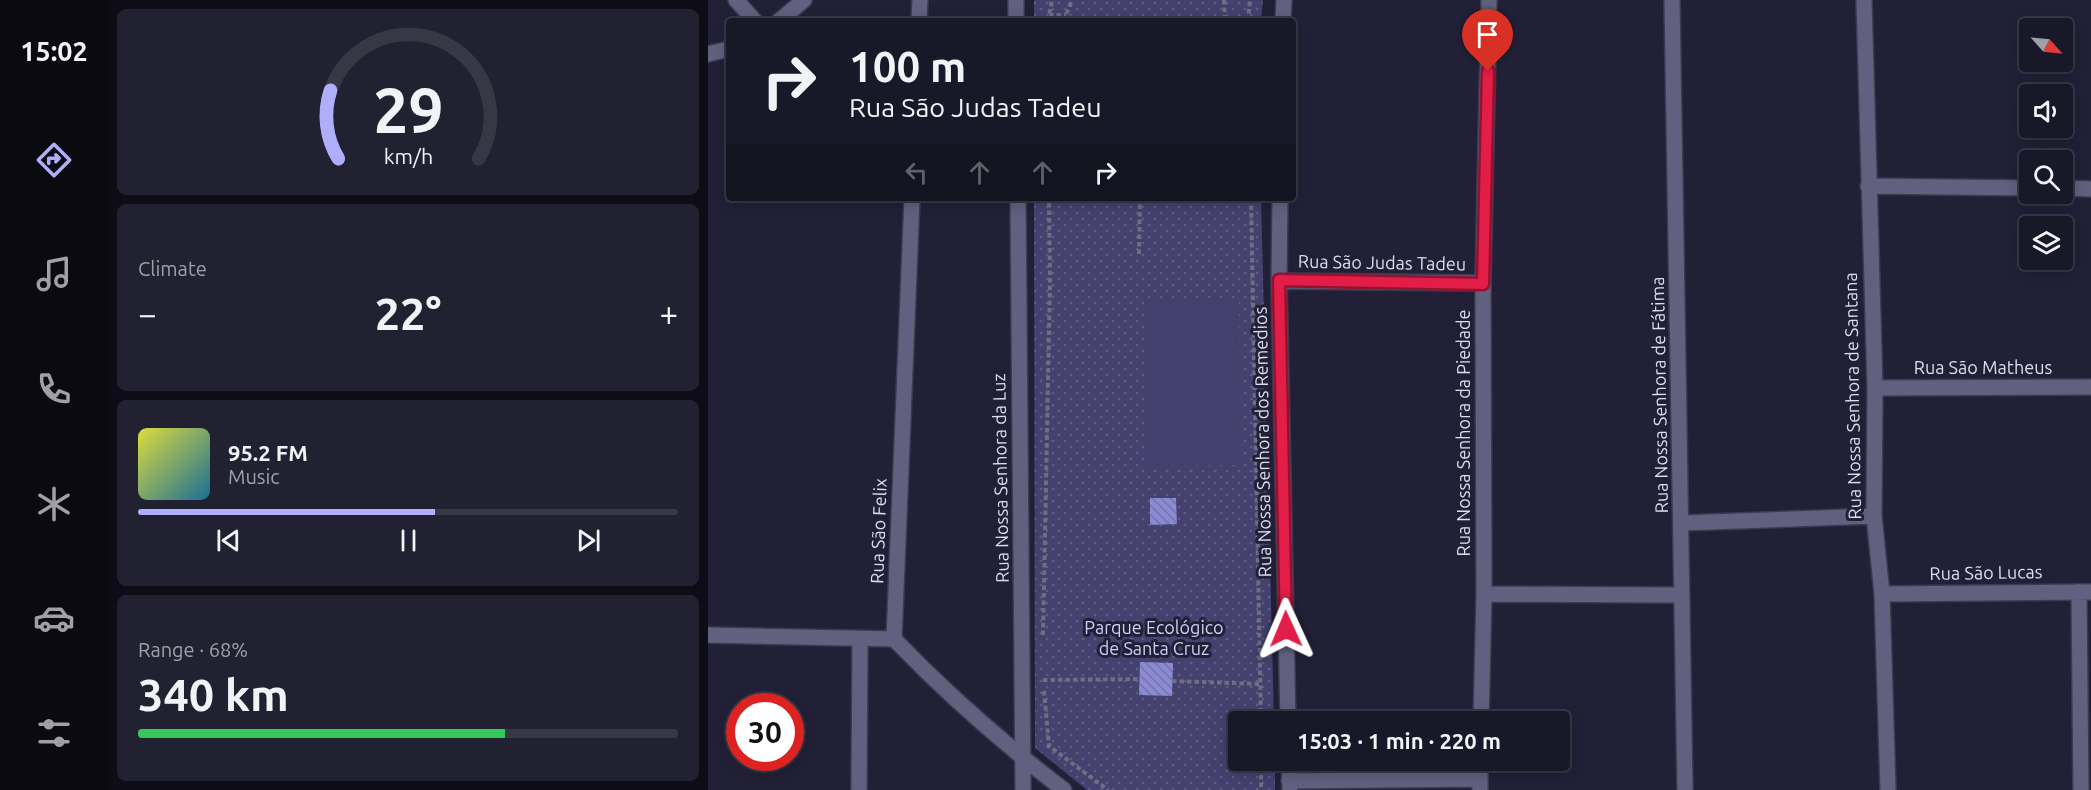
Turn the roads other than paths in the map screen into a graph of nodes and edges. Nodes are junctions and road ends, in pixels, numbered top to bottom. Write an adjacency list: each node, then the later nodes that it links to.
1 (736, 0): 9 (street)
2 (804, 0): 10 (street)
3 (920, 0): 11 (street)
4 (1016, 0): 12 (street)
5 (1284, 0): 13 (street)
6 (1489, 0): 24 (street, Rua Nossa Senhora da Piedade)
7 (1672, 0): 28 (street, Rua Nossa Senhora de Fátima)
8 (1864, 0): 16 (street, Rua Nossa Senhora de Santana)
9 (752, 18)
10 (783, 18)
11 (919, 18)
12 (1016, 18)
13 (1283, 18)
14 (726, 50): 15 (street)
15 (708, 54)
16 (1868, 186): 17 (street); 26 (street, Rua Nossa Senhora de Santana)
17 (2019, 188)
18 (2073, 189): 19 (street)
19 (2091, 189)
20 (912, 201): 34 (street, Rua São Felix)
21 (1018, 201): 38 (street, Rua Nossa Senhora da Luz)
22 (1280, 201): 23 (street, Rua Nossa Senhora dos Remedios)
23 (1279, 280): 24 (street, Rua São Judas Tadeu); 36 (street, Rua Nossa Senhora dos Remedios)
24 (1483, 284): 30 (street, Rua Nossa Senhora da Piedade)
25 (2091, 387): 26 (street, Rua São Matheus)
26 (1875, 388): 27 (street, Rua Nossa Senhora de Santana)
27 (1874, 516): 28 (street); 31 (street, Rua Nossa Senhora de Santana)
28 (1682, 523): 32 (street, Rua Nossa Senhora de Fátima)
29 (2085, 592): 31 (street, Rua São Lucas); 46 (street)
30 (1484, 594): 32 (street); 37 (street, Rua Nossa Senhora da Piedade)
31 (1882, 594): 45 (street, Rua Nossa Senhora de Santana)
32 (1681, 595): 44 (street, Rua Nossa Senhora de Fátima)
33 (708, 635): 35 (street)
34 (894, 639): 35 (street); 38 (street)
35 (860, 640): 41 (street)
36 (1288, 711)
37 (1481, 711)
38 (1023, 758): 42 (street, Rua Nossa Senhora da Luz); 43 (street)
39 (1480, 785): 40 (street)
40 (1289, 786)
41 (859, 790)
42 (1023, 790)
43 (1064, 790)
44 (1685, 790)
45 (1888, 790)
46 (2081, 790)

